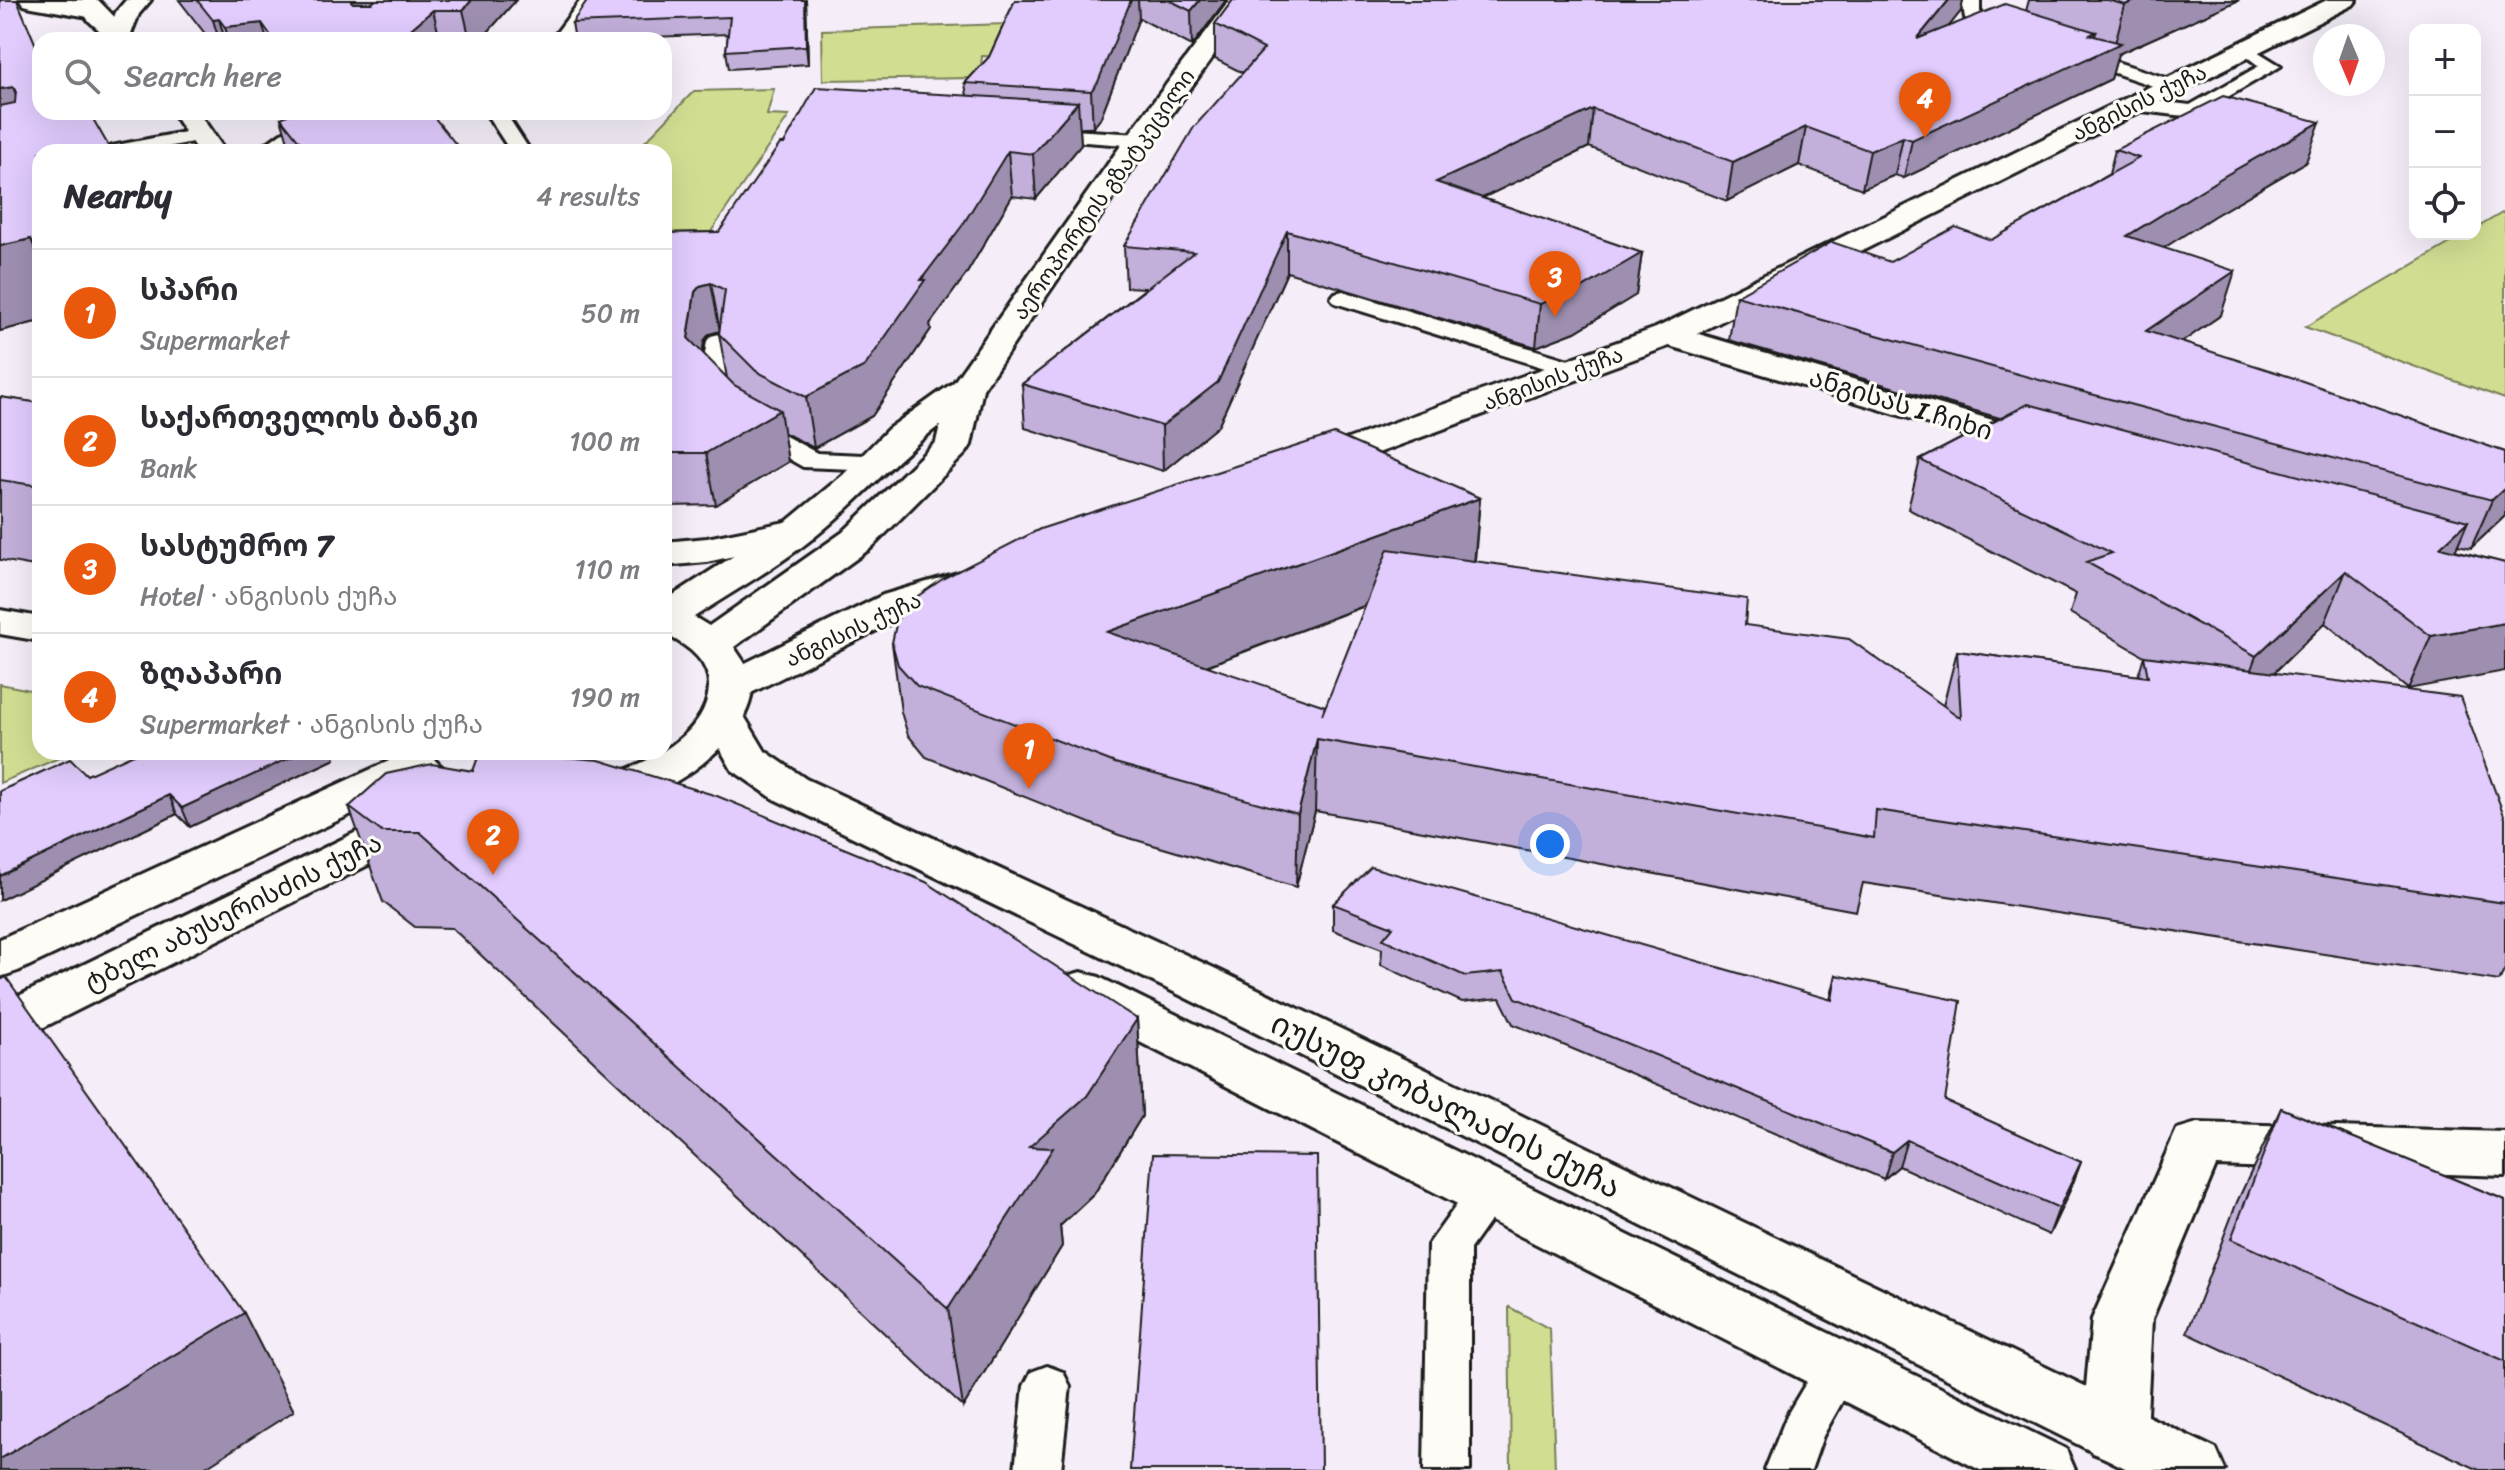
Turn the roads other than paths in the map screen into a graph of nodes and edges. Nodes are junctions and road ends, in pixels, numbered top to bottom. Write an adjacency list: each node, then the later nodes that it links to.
1 (32, 0): 7 (street)
2 (139, 0): 9 (street)
3 (590, 0): 10 (lane)
4 (1242, 0): 18 (street, აეროპორტის გზატკეცილი)
5 (1971, 0): 12 (lane)
6 (2345, 0): 11 (street, ანგისის ქუჩა)
7 (90, 6): 8 (street)
8 (117, 32)
9 (123, 32)
10 (566, 32)
11 (2247, 50): 12 (street, ანგისის ქუჩა); 13 (lane)
12 (2172, 86): 13 (street, ანგისის ქუჩა)
13 (2133, 104): 23 (street, ანგისის ქუჩა)
14 (338, 120): 20 (lane)
15 (500, 120): 21 (lane)
16 (1013, 132): 18 (lane)
17 (199, 133): 19 (lane)
18 (1139, 140): 26 (street, აეროპორტის გზატკეცილი)
19 (149, 144)
20 (277, 144)
21 (516, 144)
22 (1343, 298): 25 (lane)
23 (1668, 335): 25 (street, ანგისის ქუჩა); 27 (street, ანგისას I ჩიხი)
24 (719, 341): 28 (lane)
25 (1576, 370): 29 (street, ანგისის ქუჩა)
26 (966, 389): 28 (street, აეროპორტის გზატკეცილი); 37 (street, აეროპორტის გზატკეცილი)
27 (2075, 455)
28 (878, 462): 30 (street, აეროპორტის გზატკეცილი)
29 (1283, 476)
30 (800, 530): 31 (street); 33 (street, აეროპორტის გზატკეცილი)
31 (672, 553)
32 (1002, 572): 38 (street, ანგისის ქუჩა)
33 (672, 614)
34 (0, 622): 36 (street)
35 (672, 622): 37 (street)
36 (32, 628)
37 (712, 643): 38 (street, იუსუფ კობალაძის ქუჩა)
38 (728, 701): 41 (street, ტბელ აბუსერისძის ქუჩა); 50 (street, იუსუფ კობალაძის ქუჩა)
39 (408, 760): 43 (street, ტბელ აბუსერისძის ქუჩა)
40 (411, 760): 41 (street)
41 (529, 801): 42 (street); 45 (street, ტბელ აბუსერისძის ქუჩა)
42 (669, 816)
43 (0, 959)
44 (1037, 968): 47 (street)
45 (0, 1027)
46 (2505, 1154): 50 (street)
47 (1488, 1194): 48 (street); 52 (lane)
48 (1838, 1370): 53 (lane); 54 (street)
49 (1047, 1386): 51 (lane)
50 (2114, 1433): 55 (street, იუსუფ კობალაძის ქუჩა)
51 (1038, 1470)
52 (1447, 1470)
53 (1788, 1470)
54 (2043, 1470)
55 (2193, 1470)

